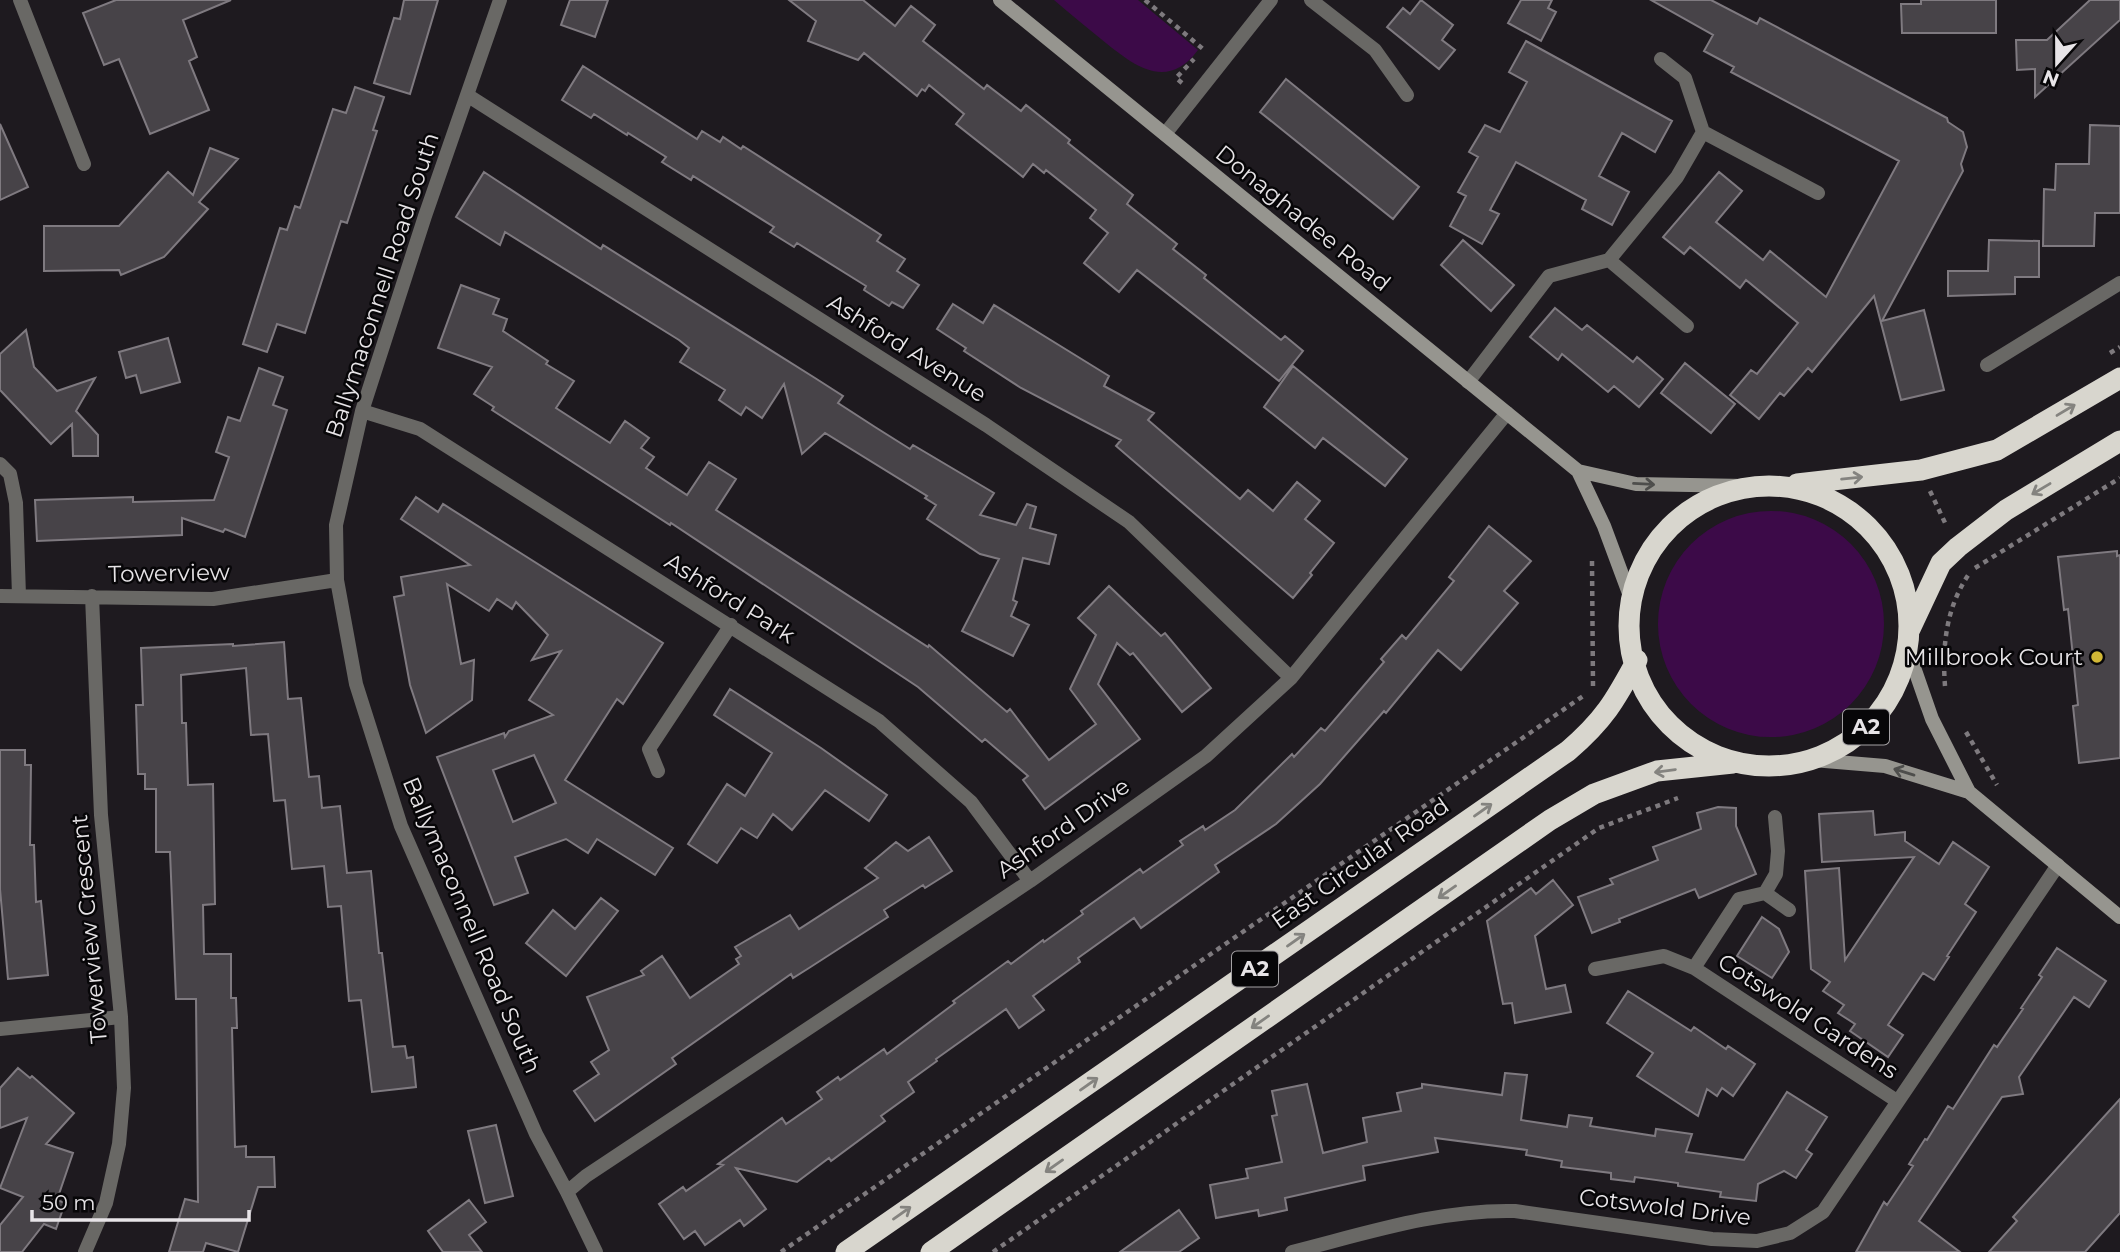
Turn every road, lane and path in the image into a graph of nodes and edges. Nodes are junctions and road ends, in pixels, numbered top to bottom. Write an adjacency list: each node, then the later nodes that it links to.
1 (20, 0): 13 (street)
2 (500, 0): 10 (street, Ballymaconnell Road South)
3 (1000, 0): 12 (main road, Donaghadee Road)
4 (1145, 0): 8 (path)
5 (1271, 0): 8 (street)
6 (1311, 0): 9 (street)
7 (1661, 60): 11 (street)
8 (1197, 94): 12 (street)
9 (1407, 95)
10 (467, 96): 23 (street, Ballymaconnell Road South); 42 (street, Ashford Avenue)
11 (1703, 132): 14 (street); 15 (street)
12 (1165, 134): 22 (main road, Donaghadee Road)
13 (84, 164)
14 (1818, 193)
15 (1609, 260): 17 (street); 22 (street)
16 (2120, 283): 20 (street)
17 (1687, 326)
18 (2120, 347): 19 (path)
19 (2109, 354)
20 (1987, 365)
21 (2120, 379): 27 (highway, A2, one-way to 21)
22 (1468, 382): 24 (main road, Donaghadee Road)
23 (362, 411): 34 (street, Ballymaconnell Road South); 39 (street, Ashford Park)
24 (1507, 413): 28 (main road, Donaghadee Road); 42 (street, Ashford Drive)
25 (2120, 441): 33 (highway, A2, one-way to 33)
26 (0, 464): 36 (street)
27 (1921, 470): 30 (highway, A2, one-way to 27); 33 (path)
28 (1578, 471): 31 (main road, Donaghadee Road, one-way to 31); 32 (main road, Donaghadee Road)
29 (2120, 478): 43 (path)
30 (1784, 485): 31 (highway, A2); 40 (highway, A2)
31 (1745, 486): 38 (highway, A2)
32 (1604, 526): 38 (main road, Donaghadee Road); 65 (path)
33 (1958, 547): 40 (highway, A2)
34 (337, 580): 37 (street, Towerview); 62 (street, Ballymaconnell Road South)
35 (0, 596): 36 (street, Towerview)
36 (19, 596): 37 (street, Towerview)
37 (92, 596): 59 (street, Towerview Crescent)
38 (1630, 596): 41 (highway, A2)
39 (731, 625): 47 (street); 53 (street, Ashford Park)
40 (1909, 639): 45 (highway, A2); 49 (main road)
41 (1637, 660): 46 (highway, A2); 66 (highway, East Circular Road / A2, one-way to 41)
42 (1291, 678): 53 (street, Ashford Drive)
43 (1946, 692)
44 (1960, 722): 48 (path)
45 (1813, 760): 46 (highway, A2); 49 (main road, one-way to 45)
46 (1733, 763): 67 (highway, A2, one-way to 67)
47 (658, 771)
48 (1997, 785)
49 (1969, 792): 52 (main road)
50 (1678, 798): 68 (path)
51 (1775, 817): 54 (street)
52 (2058, 865): 56 (main road); 61 (street, Cotswold Drive)
53 (1030, 881): 62 (street, Ashford Drive)
54 (1765, 893): 55 (street); 57 (street, Cotswold Gardens)
55 (1789, 910)
56 (2120, 917)
57 (1693, 968): 58 (street, Cotswold Gardens); 61 (street, Cotswold Gardens)
58 (1595, 969)
59 (121, 1017): 60 (street); 63 (street, Towerview Crescent)
60 (0, 1029)
61 (1897, 1101): 69 (street, Cotswold Drive)
62 (567, 1192): 64 (street, Ballymaconnell Road South)
63 (85, 1252)
64 (596, 1252)
65 (781, 1252)
66 (846, 1252)
67 (931, 1252)
68 (993, 1252)
69 (1292, 1252)

